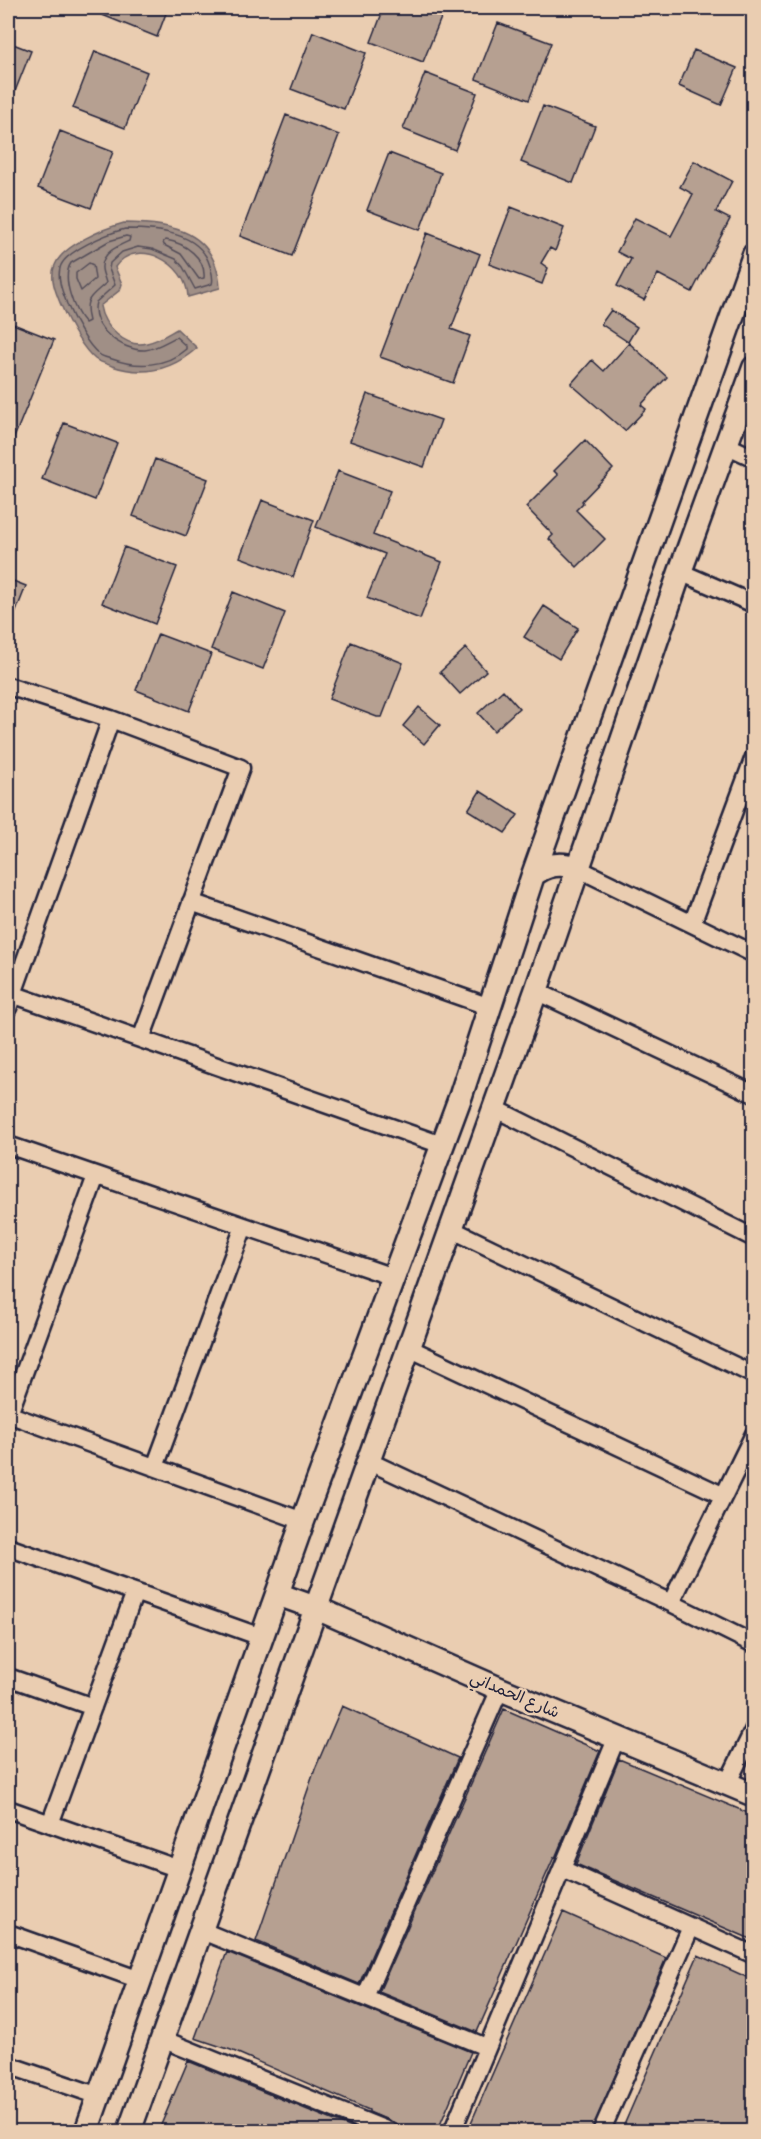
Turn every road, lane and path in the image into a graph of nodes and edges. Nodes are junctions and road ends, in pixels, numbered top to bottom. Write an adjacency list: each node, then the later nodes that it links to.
1 (753, 255): 11 (street)
2 (753, 368): 3 (street)
3 (726, 445): 4 (street); 5 (street)
4 (753, 458)
5 (680, 572): 6 (street); 10 (street)
6 (753, 604)
7 (8, 686): 8 (street)
8 (111, 719): 12 (street); 16 (street)
9 (753, 757): 13 (street)
10 (577, 868): 11 (street); 13 (street); 15 (street)
11 (533, 875): 17 (street)
12 (192, 902): 17 (street); 18 (street)
13 (693, 924): 14 (street)
14 (753, 954)
15 (536, 991): 19 (street); 20 (street)
16 (10, 1001): 18 (street)
17 (490, 1007): 22 (street)
18 (141, 1039): 22 (street)
19 (753, 1094)
20 (494, 1108): 25 (street); 26 (street)
21 (8, 1145): 23 (street)
22 (442, 1145): 27 (street)
23 (96, 1176): 24 (street); 30 (street)
24 (244, 1226): 27 (street); 33 (street)
25 (451, 1229): 28 (street); 29 (street)
26 (753, 1238)
27 (393, 1277): 35 (street)
28 (409, 1348): 32 (street); 34 (street)
29 (753, 1375)
30 (8, 1414): 33 (street)
31 (753, 1434): 34 (street)
32 (368, 1461): 39 (street); 40 (street)
33 (155, 1467): 35 (street)
34 (722, 1495): 39 (street)
35 (303, 1521): 38 (street)
36 (8, 1547): 37 (street)
37 (135, 1592): 41 (street); 45 (street)
38 (277, 1594): 40 (street, شارع الحمداني); 41 (street)
39 (671, 1603): 42 (street)
40 (316, 1608): 44 (street, شارع الحمداني); 55 (street)
41 (261, 1637): 52 (street)
42 (753, 1644)
43 (8, 1677): 45 (street)
44 (500, 1689): 47 (street, شارع الحمداني); 59 (street)
45 (93, 1707): 51 (street)
46 (753, 1729): 48 (street)
47 (616, 1737): 48 (street, شارع الحمداني); 53 (street)
48 (727, 1784): 49 (street, شارع الحمداني)
49 (753, 1795)
50 (8, 1809): 51 (street)
51 (50, 1824): 52 (street)
52 (179, 1869): 58 (street)
53 (562, 1869): 54 (street); 61 (street)
54 (691, 1927): 57 (street); 68 (street)
55 (200, 1930): 59 (street); 60 (street)
56 (8, 1933): 58 (street)
57 (753, 1955)
58 (140, 1980): 63 (street)
59 (365, 1997): 61 (street)
60 (162, 2039): 65 (street); 66 (street)
61 (486, 2047): 67 (street)
62 (8, 2065): 63 (street)
63 (99, 2096): 64 (street)
64 (86, 2132)
65 (129, 2132)
66 (391, 2132)
67 (452, 2132)
68 (601, 2132)

